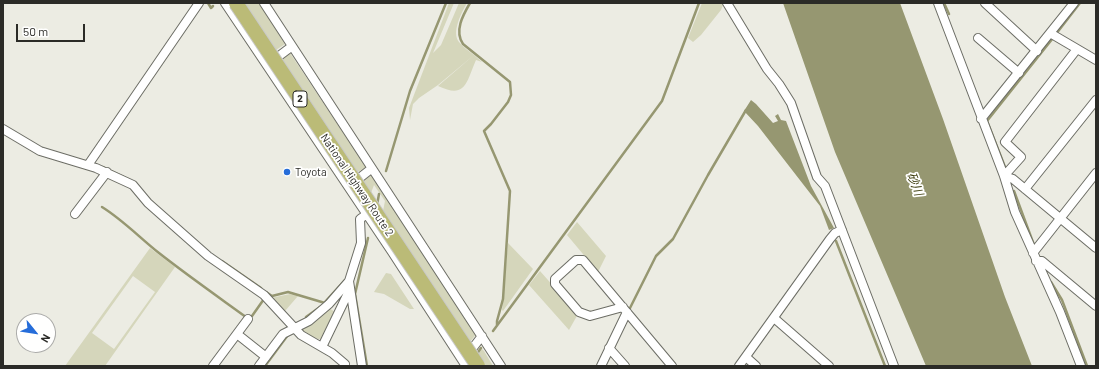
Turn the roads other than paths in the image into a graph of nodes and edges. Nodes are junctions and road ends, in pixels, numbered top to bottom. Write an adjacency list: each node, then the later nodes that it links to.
1 (199, 3): 19 (street)
2 (264, 3): 10 (street)
3 (727, 3): 29 (street)
4 (938, 3): 17 (street)
5 (985, 3): 12 (street)
6 (1074, 3): 8 (street)
7 (231, 4): 14 (street); 49 (highway, National Highway Route 2 / 2, bridge)
8 (1053, 35): 11 (street); 12 (street)
9 (978, 38): 15 (street)
10 (291, 47): 14 (street); 20 (street)
11 (1078, 49): 13 (street); 23 (street)
12 (1037, 51): 15 (street)
13 (1096, 60)
14 (267, 65): 24 (street)
15 (1019, 73): 17 (street)
16 (1096, 100): 25 (street)
17 (981, 119): 23 (street)
18 (3, 129): 19 (street)
19 (89, 163): 21 (street)
20 (371, 169): 24 (street); 39 (street)
21 (107, 172): 26 (street); 37 (street)
22 (1096, 173): 28 (street)
23 (1004, 176): 25 (street); 31 (street)
24 (348, 186): 27 (street)
25 (1025, 189): 28 (street)
26 (75, 214)
27 (367, 214): 32 (street); 45 (street)
28 (1060, 218): 30 (street); 31 (street)
29 (842, 230): 35 (street); 57 (street)
30 (1096, 247)
31 (1034, 257): 33 (street); 58 (street)
32 (350, 281): 37 (street); 40 (street); 48 (street)
33 (1096, 306)
34 (625, 309): 34 (street); 41 (street); 53 (street)
35 (774, 318): 43 (street); 56 (street)
36 (248, 319): 38 (street)
37 (294, 327): 40 (street); 42 (street)
38 (237, 334): 42 (street); 46 (street)
39 (482, 336): 45 (street); 50 (street)
40 (322, 347): 44 (street)
41 (609, 348): 51 (street); 52 (street)
42 (266, 357): 47 (street)
43 (746, 357): 54 (street); 55 (street)
44 (345, 364)
45 (464, 364)
46 (216, 365)
47 (259, 366)
48 (362, 366)
49 (478, 366)
50 (501, 366)
51 (601, 366)
52 (624, 366)
53 (672, 366)
54 (739, 366)
55 (756, 366)
56 (829, 366)
57 (894, 366)
58 (1081, 366)

